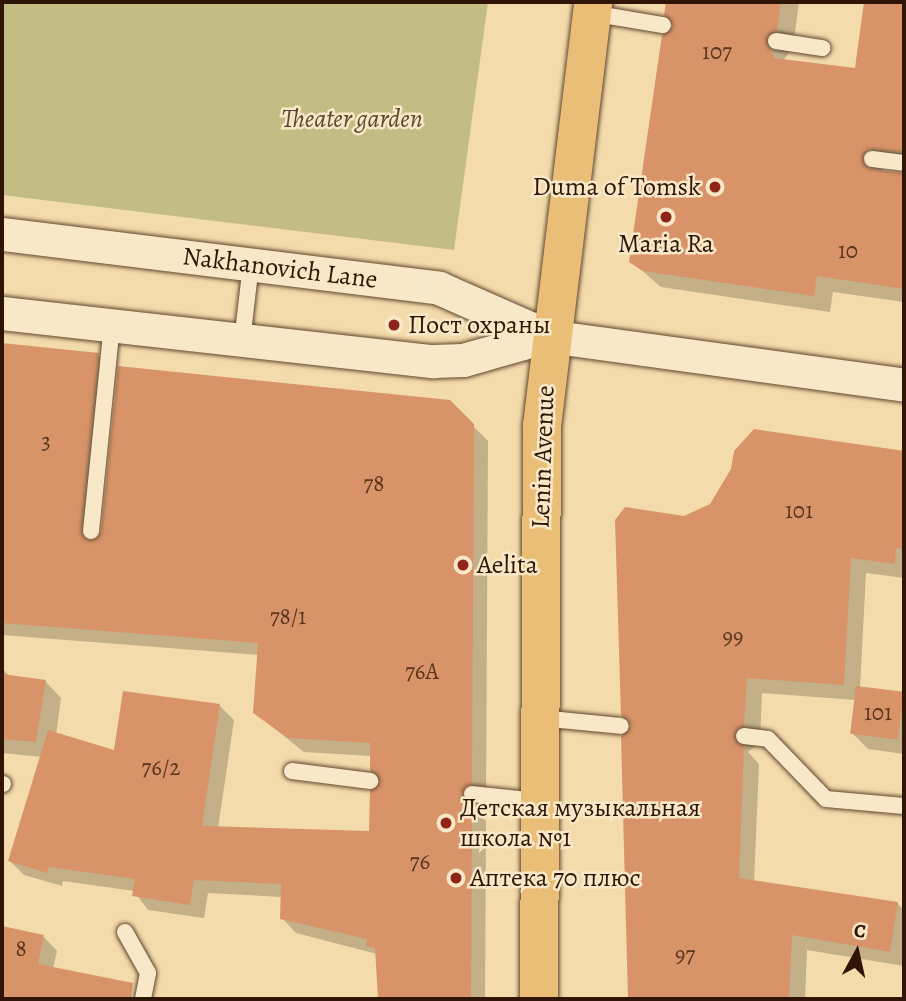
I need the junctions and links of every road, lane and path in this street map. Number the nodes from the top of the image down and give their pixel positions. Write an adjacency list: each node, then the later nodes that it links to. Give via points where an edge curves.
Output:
1 (592, 7): 2 (lane); 11 (main road, Lenin Avenue)
2 (663, 25)
3 (776, 41): 4 (lane)
4 (822, 48)
5 (872, 159): 6 (lane)
6 (904, 163)
7 (2, 234): 8 (street, Nakhanovich Lane)
8 (251, 264): 11 (street, Nakhanovich Lane, via 439,288); 12 (lane)
9 (2, 313): 10 (street, Nakhanovich Lane)
10 (112, 326): 12 (street, Nakhanovich Lane); 14 (lane)
11 (548, 336): 12 (street, Nakhanovich Lane, via 463,360 433,361); 13 (street, Nakhanovich Lane); 15 (main road, Lenin Avenue)
12 (242, 341)
13 (904, 385)
14 (91, 531)
15 (537, 718): 16 (lane); 21 (main road, Lenin Avenue)
16 (621, 726)
17 (744, 736): 22 (lane, via 768,739 826,799)
18 (292, 771): 19 (lane)
19 (370, 781)
20 (472, 794): 21 (lane)
21 (537, 801): 25 (main road, Lenin Avenue)
22 (904, 806)
23 (125, 932): 24 (lane, via 148,973)
24 (143, 999)
25 (540, 999)

